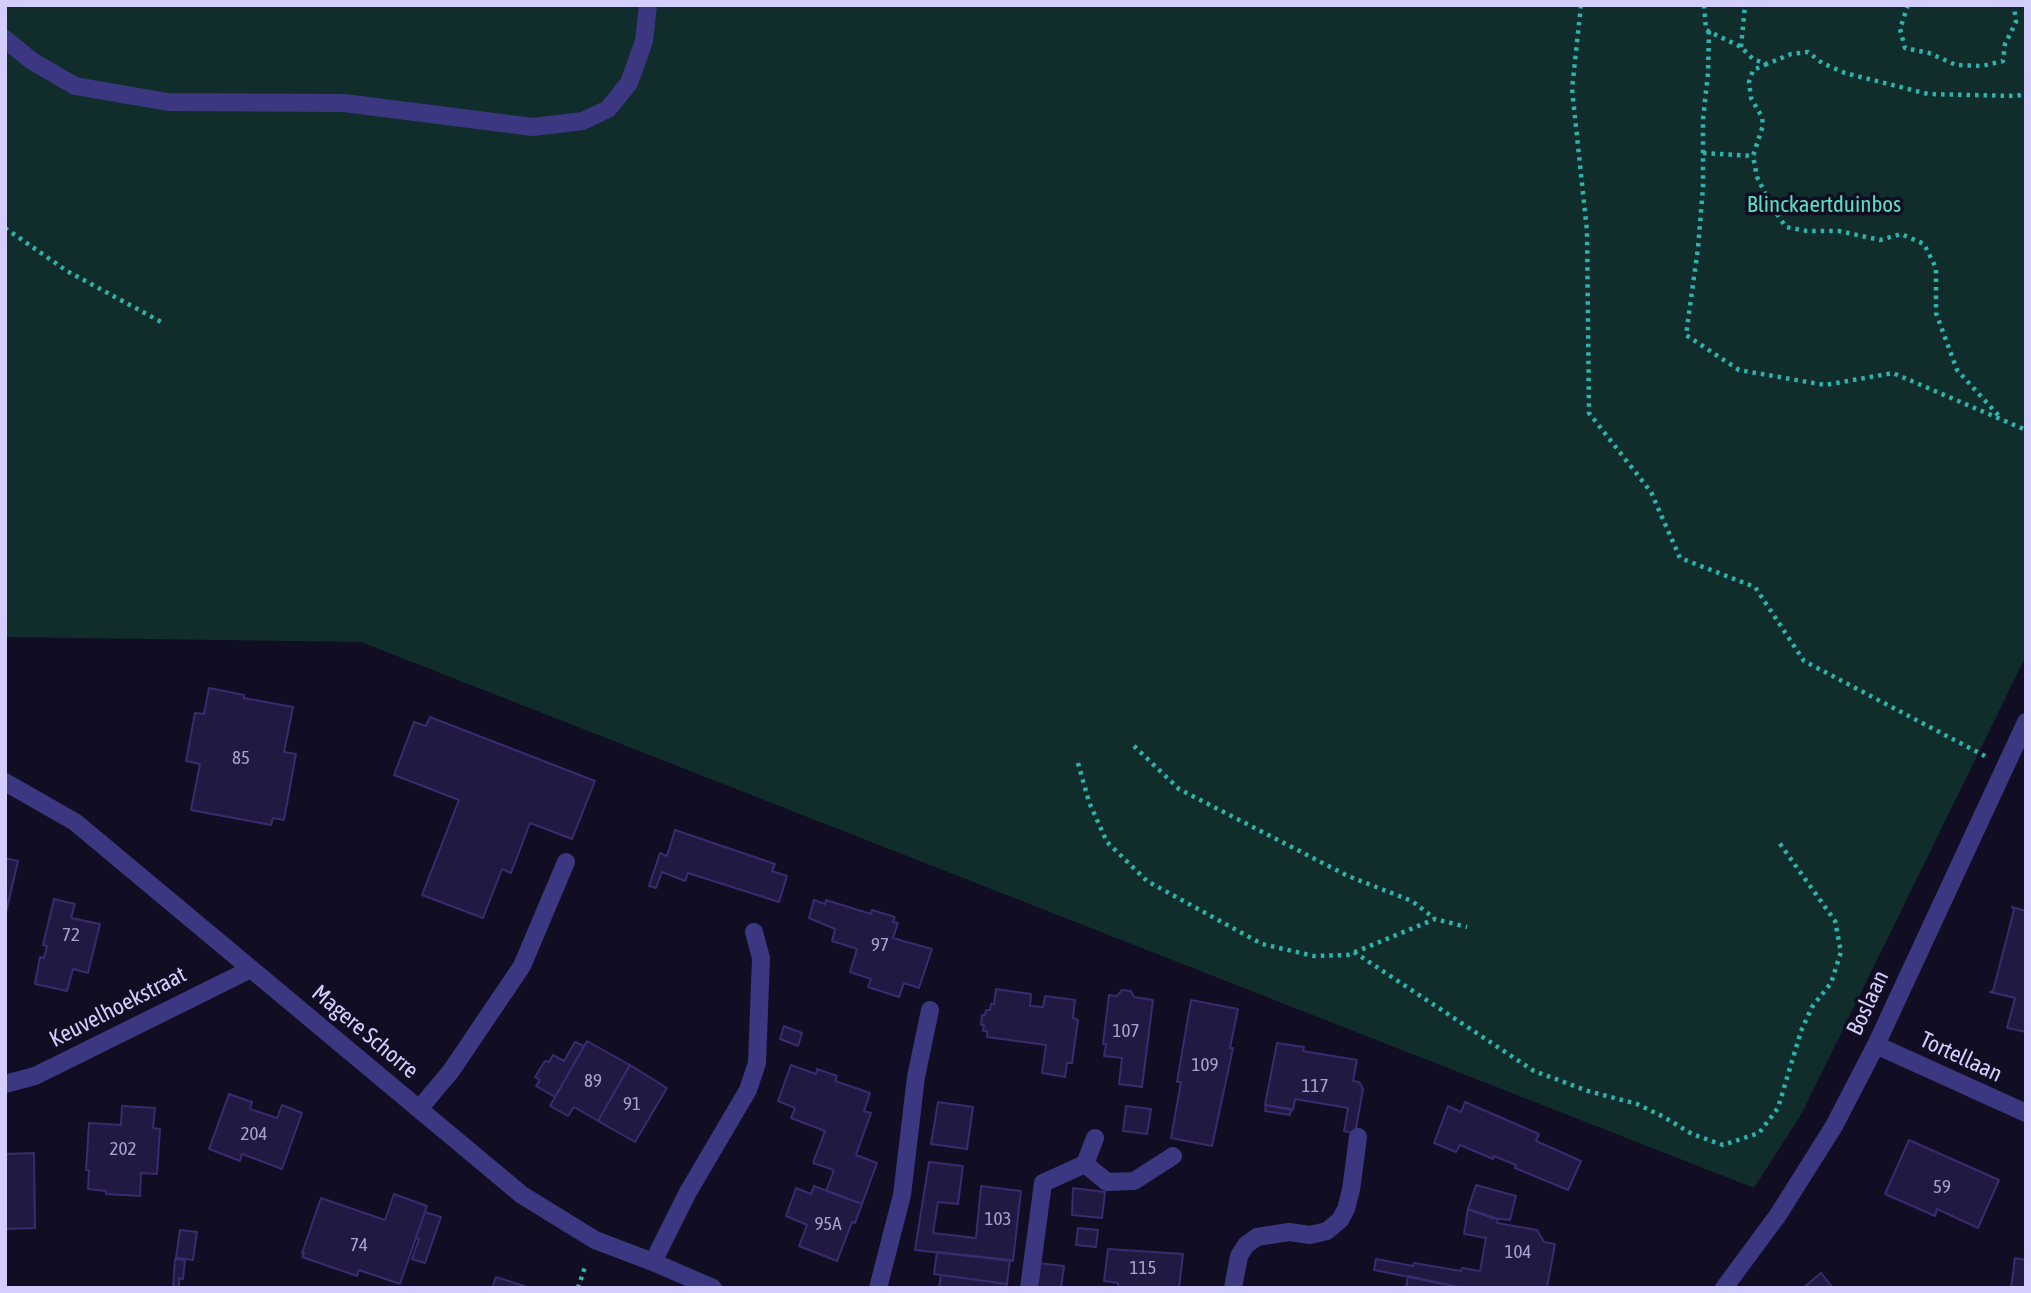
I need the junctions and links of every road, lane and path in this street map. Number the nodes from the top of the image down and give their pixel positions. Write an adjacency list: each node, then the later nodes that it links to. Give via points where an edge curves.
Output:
1 (648, 5): 8 (street, via 644,41 629,83 608,109 583,121 533,127 344,103 168,102 75,86)
2 (1581, 5): 21 (path, via 1572,89 1587,231 1590,413 1651,492 1680,558 1755,587 1804,662)
3 (1704, 5): 7 (path)
4 (1745, 5): 9 (path)
5 (1908, 5): 6 (path, via 1900,29 1905,48 1956,65 1982,66 2003,61 2016,22)
6 (2014, 5)
7 (1709, 31): 9 (path); 12 (path)
8 (5, 39)
9 (1741, 47): 10 (path)
10 (1767, 64): 11 (path, via 1808,52 1845,72 1928,94); 13 (path, via 1752,70 1749,82 1763,125)
11 (2026, 94)
12 (1703, 153): 13 (path); 16 (path, via 1698,248 1686,335 1739,370 1825,385 1893,373)
13 (1753, 156): 16 (path, via 1756,177 1786,228 1839,231 1880,240 1901,234 1924,244 1936,268 1936,313 1957,370)
14 (5, 228): 15 (path, via 67,271)
15 (165, 324)
16 (2001, 420): 17 (path)
17 (2026, 430)
18 (2026, 722): 21 (street, Boslaan)
19 (1134, 746): 25 (path, via 1179,789 1348,876 1412,901)
20 (1078, 763): 28 (path, via 1107,842 1147,881 1262,944 1314,956)
21 (2005, 766): 31 (street, Boslaan)
22 (5, 782): 29 (street, Magere Schorre, via 75,822)
23 (1777, 841): 28 (path, via 1835,921 1841,952 1831,983 1812,1006 1801,1031 1778,1108 1759,1133 1723,1145 1637,1104 1534,1071)
24 (566, 862): 33 (street, via 522,966 451,1071)
25 (1435, 919): 26 (path); 28 (path)
26 (1466, 927)
27 (754, 933): 39 (street, via 761,958 757,1063 748,1090)
28 (1354, 952)
29 (251, 969): 32 (street, Keuvelhoekstraat, via 35,1076); 33 (street, Magere Schorre)
30 (930, 1010): 41 (street, via 916,1077 902,1195)
31 (1877, 1045): 34 (street, Tortellaan); 44 (street, Boslaan, via 1834,1126 1778,1215)
32 (5, 1084)
33 (419, 1109): 39 (street, Magere Schorre, via 522,1195 595,1240)
34 (2026, 1113)
35 (1358, 1137): 43 (street, via 1351,1190 1340,1220 1327,1231 1310,1235 1289,1232 1257,1237 1239,1256)
36 (1095, 1138): 38 (street)
37 (1173, 1156): 38 (street, via 1134,1181 1107,1182)
38 (1085, 1164): 42 (street, via 1043,1183)
39 (653, 1262): 40 (street, Magere Schorre)
40 (713, 1288)
41 (878, 1288)
42 (1029, 1288)
43 (1233, 1288)
44 (1724, 1288)

